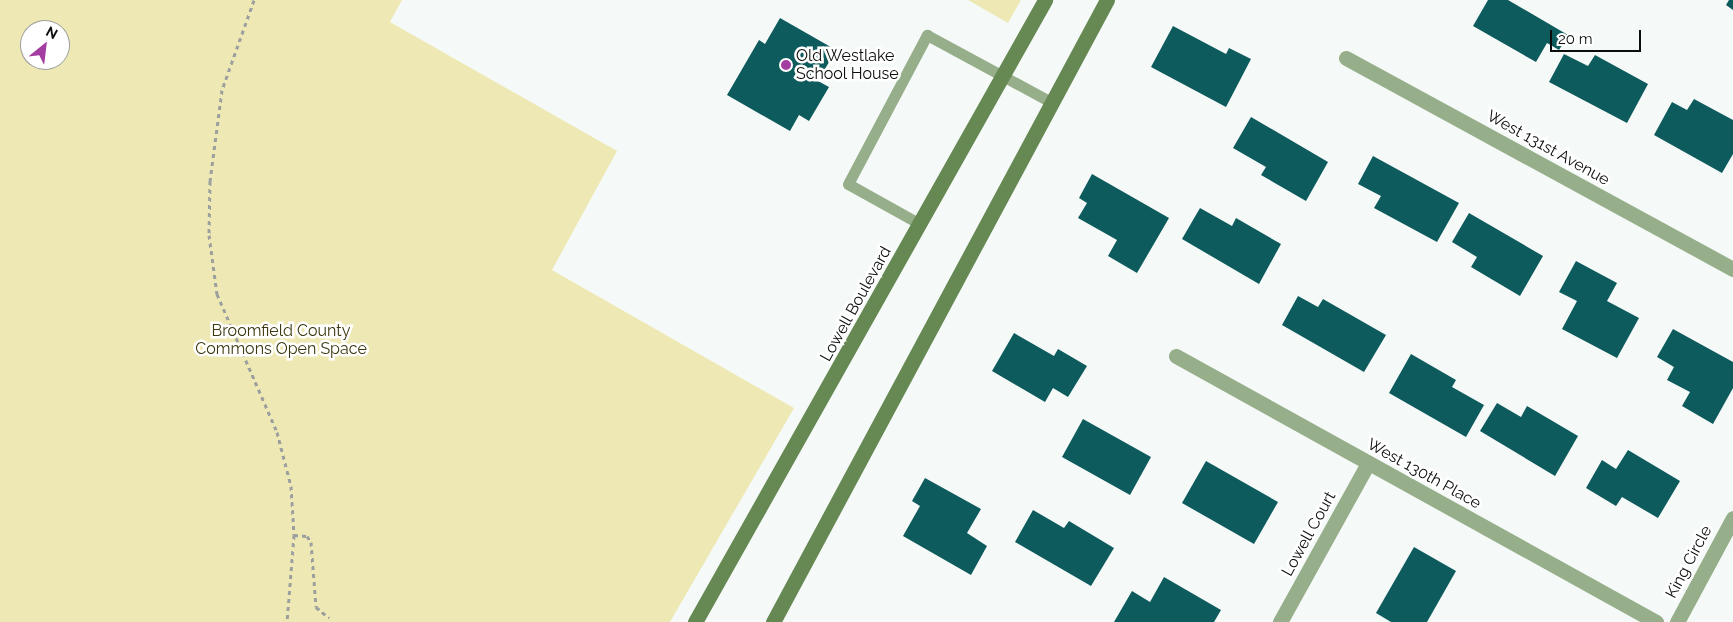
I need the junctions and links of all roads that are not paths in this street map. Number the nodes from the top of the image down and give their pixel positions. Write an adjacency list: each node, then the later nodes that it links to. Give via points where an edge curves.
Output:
1 (1045, 0): 4 (main road, Lowell Boulevard)
2 (1107, 0): 5 (main road)
3 (1346, 58): 7 (street, West 131st Avenue)
4 (1003, 76): 5 (lane); 6 (main road, Lowell Boulevard); 6 (lane, via 927,35 848,184)
5 (1051, 102): 12 (main road)
6 (920, 224): 11 (main road, Lowell Boulevard)
7 (1733, 269)
8 (1176, 356): 9 (street, West 130th Place)
9 (1368, 463): 13 (street, Lowell Court); 14 (street, West 130th Place)
10 (1733, 518): 15 (street, King Circle)
11 (695, 622)
12 (773, 622)
13 (1280, 622)
14 (1656, 622)
15 (1677, 622)

